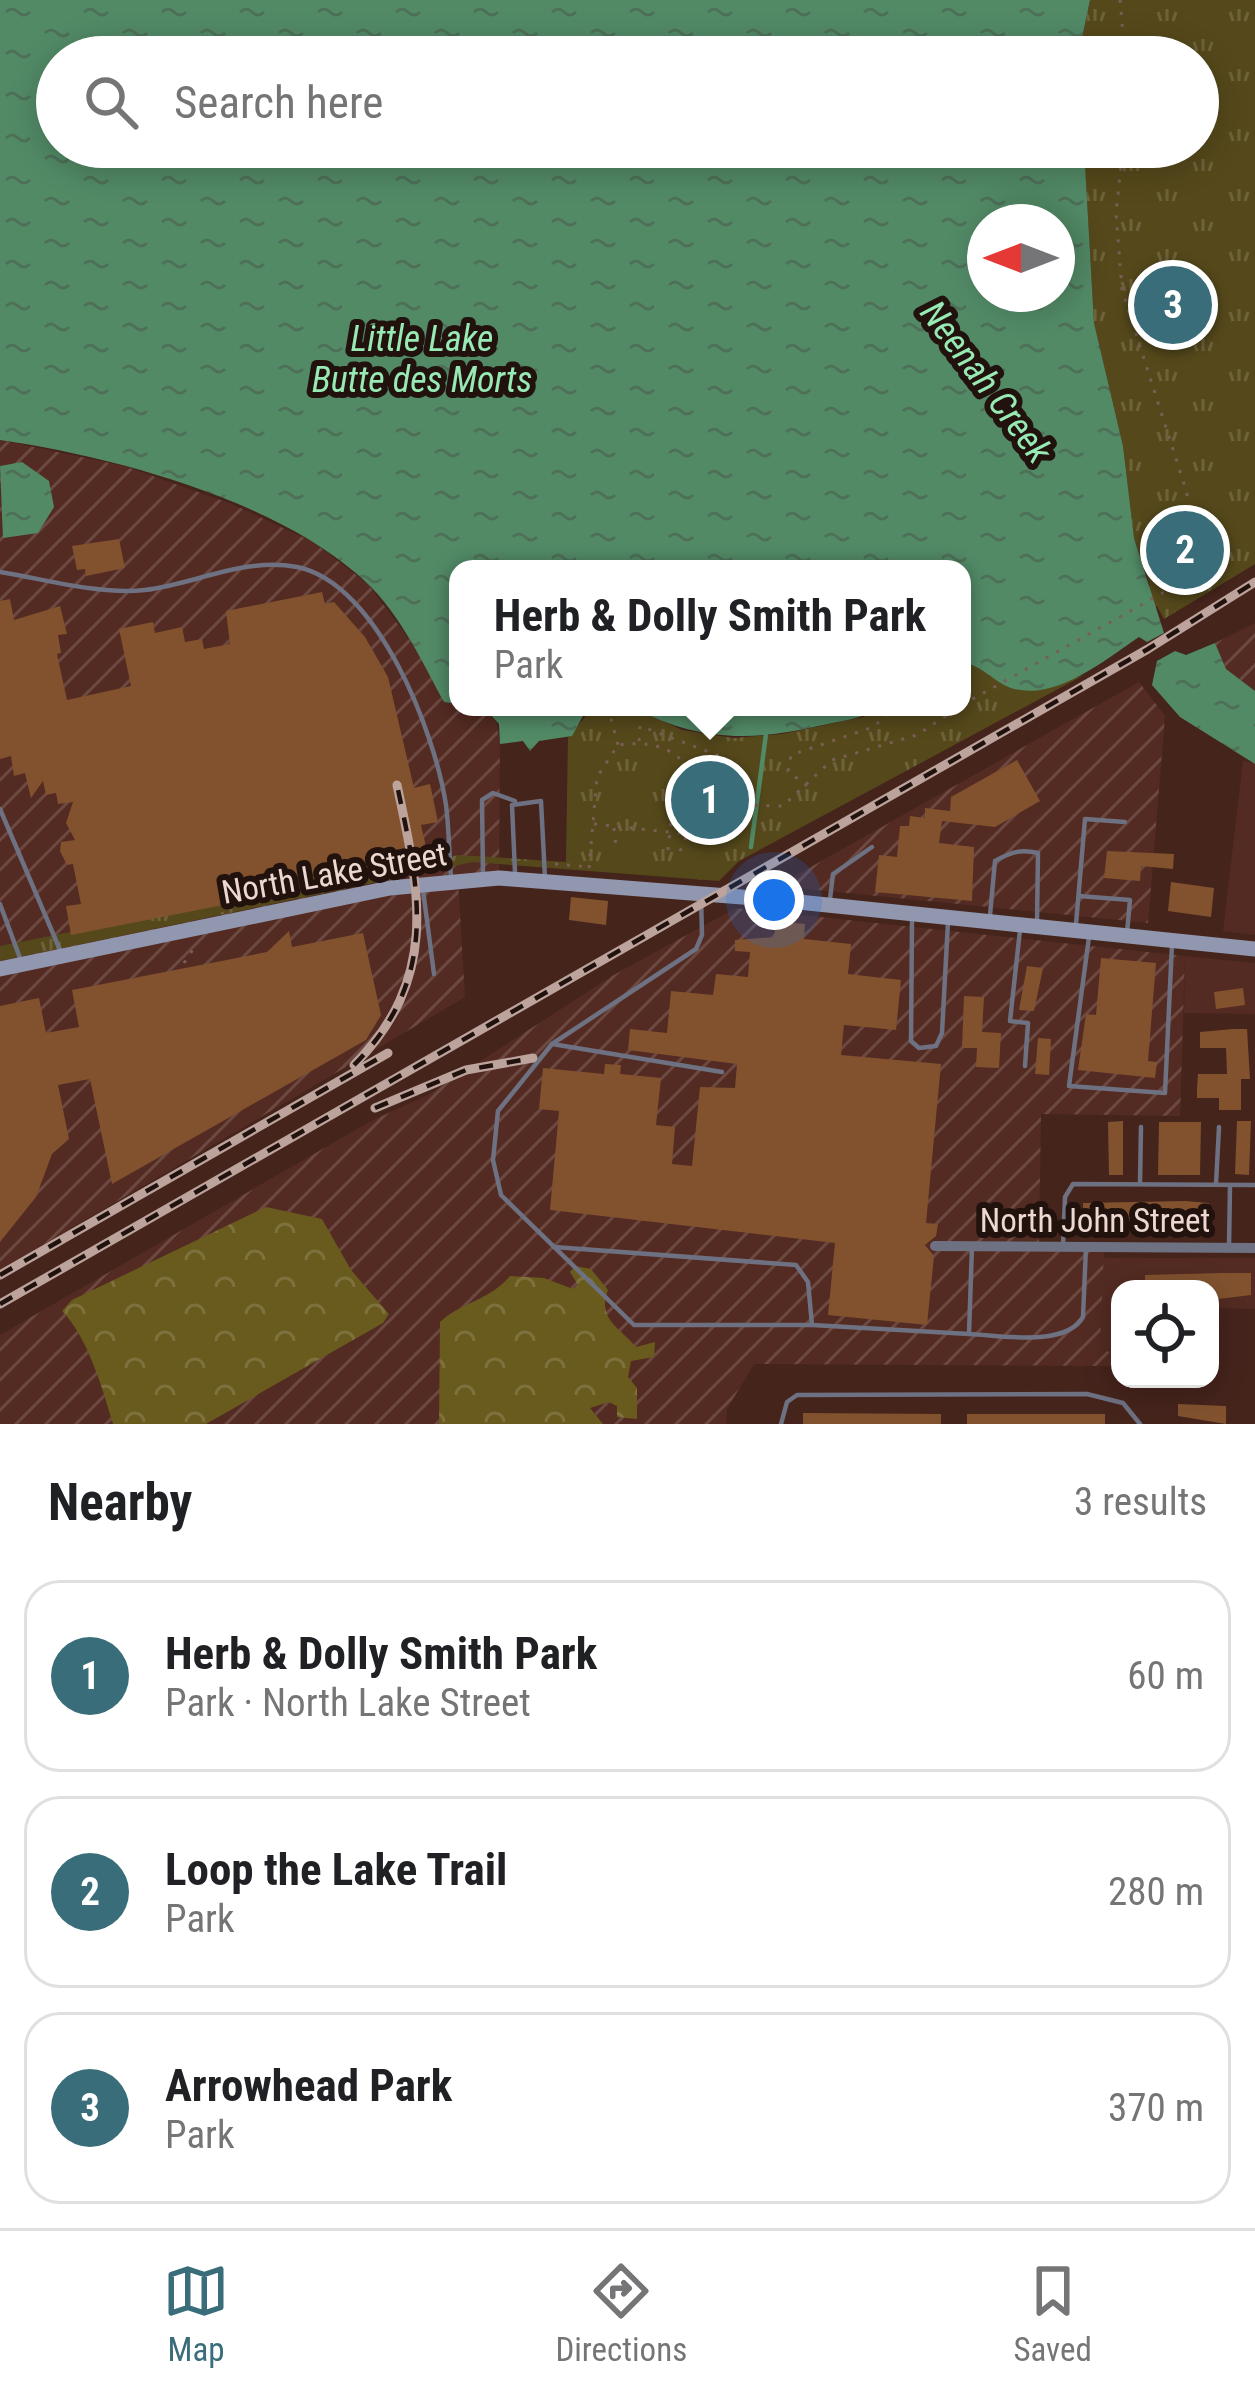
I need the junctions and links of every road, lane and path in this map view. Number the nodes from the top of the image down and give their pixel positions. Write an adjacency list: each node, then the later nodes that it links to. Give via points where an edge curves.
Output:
1 (1120, 0): 2 (path)
2 (1123, 36)
3 (1121, 168): 5 (path, via 1122,290 1192,514 1187,560 1166,591)
4 (0, 572): 31 (lane, via 141,591 241,566 299,567 322,579 367,617 421,716 446,805)
5 (971, 699)
6 (610, 716): 10 (path)
7 (886, 716): 13 (path, via 873,728 791,755 788,770)
8 (945, 716): 13 (path, via 917,735 832,760)
9 (639, 743): 10 (path); 11 (path, via 664,747); 14 (path, via 640,726 725,758)
10 (618, 745): 19 (path, via 599,768)
11 (692, 766): 12 (path); 14 (path)
12 (681, 785)
13 (807, 787): 14 (path, via 789,804 770,807)
14 (718, 797): 22 (path)
15 (515, 801): 28 (lane, via 493,793 482,800); 29 (lane); 30 (lane, via 543,805)
16 (0, 809): 48 (lane)
17 (672, 812): 21 (path)
18 (1125, 822): 34 (lane, via 1085,819)
19 (592, 824): 20 (path); 27 (path)
20 (614, 826): 21 (path); 23 (path)
21 (670, 832): 22 (path); 25 (path)
22 (687, 834): 26 (path)
23 (616, 846)
24 (872, 847): 36 (lane, via 833,874)
25 (668, 850)
26 (680, 851)
27 (589, 867)
28 (483, 878): 29 (main road, North Lake Street); 31 (main road, North Lake Street)
29 (515, 878): 30 (main road, North Lake Street)
30 (545, 879): 33 (main road, North Lake Street)
31 (452, 880): 32 (main road, North Lake Street)
32 (422, 883): 48 (main road, North Lake Street); 52 (lane)
33 (701, 893): 36 (main road, North Lake Street); 53 (lane, via 696,949)
34 (1078, 896): 41 (lane); 42 (lane, via 1130,901)
35 (0, 904): 43 (lane)
36 (830, 905): 37 (main road, North Lake Street)
37 (913, 913): 38 (main road, North Lake Street); 38 (lane, via 909,1004 911,1041 920,1048 936,1046 942,1033)
38 (948, 917): 39 (main road, North Lake Street)
39 (989, 921): 40 (main road, North Lake Street); 40 (lane, via 995,861 1028,851 1041,865)
40 (1028, 925): 41 (main road, North Lake Street); 54 (lane, via 1010,1021 1028,1023)
41 (1083, 930): 42 (main road, North Lake Street); 45 (lane, via 1070,1086 1166,1093)
42 (1127, 935): 45 (main road, North Lake Street)
43 (13, 936): 44 (lane); 50 (lane)
44 (0, 938)
45 (1172, 940): 47 (main road, North Lake Street)
46 (196, 945): 49 (path)
47 (1255, 949)
48 (62, 955): 50 (main road, North Lake Street)
49 (184, 963)
50 (21, 964): 51 (main road, North Lake Street)
51 (0, 969)
52 (434, 974)
53 (552, 1043): 55 (lane); 65 (lane, via 498,1111 493,1160 501,1196)
54 (1025, 1066)
55 (722, 1072)
56 (1141, 1127): 58 (lane)
57 (1219, 1127): 59 (lane)
58 (1140, 1183): 59 (lane); 64 (lane, via 1068,1188)
59 (1216, 1184): 60 (lane)
60 (1229, 1185): 61 (lane); 67 (lane)
61 (1255, 1185)
62 (972, 1245): 63 (street, North John Street); 64 (street, North John Street); 70 (lane)
63 (935, 1246)
64 (1063, 1246): 66 (street, North John Street)
65 (554, 1247): 69 (lane, via 634,1325); 69 (lane, via 796,1265 808,1282)
66 (1085, 1247): 67 (street, North John Street); 70 (lane, via 1078,1326 1056,1335)
67 (1229, 1248): 68 (street, North John Street)
68 (1255, 1248)
69 (812, 1325): 70 (lane)
70 (969, 1334)
71 (781, 1424): 72 (lane, via 797,1395 1087,1394 1123,1403)
72 (1140, 1424)

